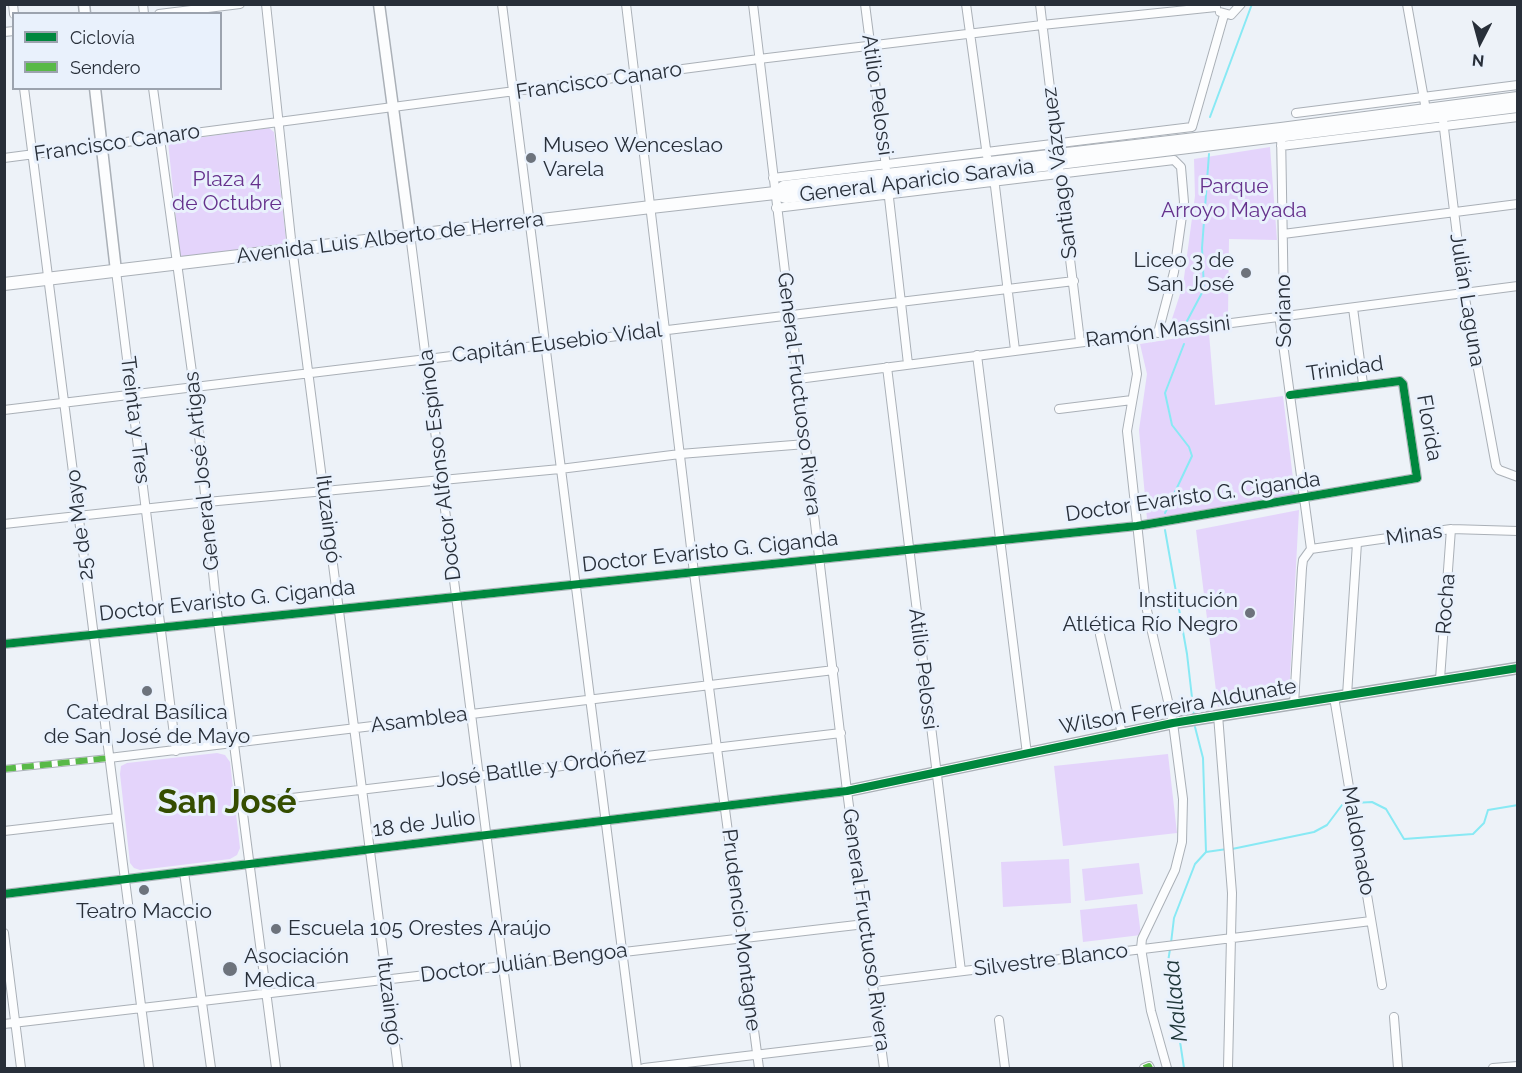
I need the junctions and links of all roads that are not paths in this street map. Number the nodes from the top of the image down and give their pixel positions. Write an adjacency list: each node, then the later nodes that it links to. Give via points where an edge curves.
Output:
1 (240, 4): 15 (street)
2 (266, 4): 34 (street, Ituzaingó)
3 (379, 4): 30 (street, Doctor Alfonso Espínola)
4 (502, 4): 26 (street)
5 (626, 4): 21 (street, Prudencio Montagne)
6 (753, 4): 20 (street, General Fructuoso Rivera)
7 (865, 4): 19 (street, Atilio Pelossi)
8 (966, 4): 18 (street)
9 (1040, 4): 17 (street, Santiago Vázquez)
10 (1204, 4): 14 (street)
11 (1241, 4): 16 (street, via 1235,13)
12 (1407, 4): 28 (street)
13 (1215, 6): 14 (street, Francisco Canaro); 16 (street)
14 (1195, 10): 17 (street, Francisco Canaro)
15 (175, 12)
16 (1224, 15): 40 (street, General Aparicio Saravia, via 1192,127)
17 (1042, 25): 18 (street, Francisco Canaro); 40 (street, Santiago Vázquez)
18 (970, 34): 19 (street, Francisco Canaro); 41 (street)
19 (870, 47): 20 (street, Francisco Canaro); 43 (street, Atilio Pelossi)
20 (759, 59): 21 (street, Francisco Canaro); 42 (street, General Fructuoso Rivera)
21 (634, 77): 26 (street, Francisco Canaro); 46 (street, Prudencio Montagne)
22 (1518, 86): 28 (street, General Aparicio Saravia)
23 (24, 90): 38 (street, 25 de Mayo)
24 (95, 90): 37 (street, Treinta y Tres)
25 (153, 90): 35 (street, General José Artigas)
26 (514, 93): 30 (street, Francisco Canaro); 49 (street)
27 (1518, 98): 32 (main road, General Aparicio Saravia)
28 (1425, 104): 31 (street, General Aparicio Saravia); 32 (main road, General Aparicio Saravia); 36 (main road, General Aparicio Saravia)
29 (1518, 106): 32 (main road, General Aparicio Saravia)
30 (394, 107): 34 (street, Francisco Canaro); 50 (street, Doctor Alfonso Espínola)
31 (1296, 113)
32 (1442, 117): 33 (street, General Aparicio Saravia); 36 (main road, General Aparicio Saravia); 48 (street, Julián Laguna)
33 (1518, 117)
34 (279, 122): 35 (street, Francisco Canaro); 52 (street, Ituzaingó)
35 (159, 137): 37 (street, Francisco Canaro); 53 (street, General José Artigas)
36 (1281, 138): 40 (main road, General Aparicio Saravia); 51 (street, Soriano)
37 (102, 144): 38 (street, Francisco Canaro); 54 (street, Treinta y Tres)
38 (33, 154): 39 (street, Francisco Canaro); 55 (street, 25 de Mayo)
39 (4, 158)
40 (1058, 159): 41 (main road, General Aparicio Saravia); 41 (street, General Aparicio Saravia); 56 (street, Santiago Vázquez); 66 (street, General Aparicio Saravia, via 1174,160 1181,167 1184,202 1174,272)
41 (990, 167): 43 (main road, General Aparicio Saravia); 43 (street, General Aparicio Saravia); 59 (street)
42 (773, 178): 43 (street, General Aparicio Saravia); 44 (street, General Fructuoso Rivera)
43 (887, 180): 44 (main road, General Aparicio Saravia, via 784,187); 47 (street, General Aparicio Saravia); 61 (street, Atilio Pelossi)
44 (775, 193): 46 (main road, Avenida Luis Alberto de Herrera); 47 (street, General Fructuoso Rivera)
45 (1518, 204): 48 (street)
46 (651, 207): 49 (main road, Avenida Luis Alberto de Herrera); 65 (street, Prudencio Montagne)
47 (776, 208): 63 (street, General Fructuoso Rivera)
48 (1454, 212): 51 (street); 60 (street, Julián Laguna)
49 (530, 221): 50 (main road, Avenida Luis Alberto de Herrera); 69 (street)
50 (410, 234): 52 (main road, Avenida Luis Alberto de Herrera); 72 (street, Doctor Alfonso Espínola)
51 (1283, 234): 64 (street, Soriano)
52 (292, 249): 53 (main road, Avenida Luis Alberto de Herrera); 75 (street, Ituzaingó)
53 (176, 264): 54 (main road, Avenida Luis Alberto de Herrera); 79 (street, General José Artigas)
54 (116, 271): 55 (main road, Avenida Luis Alberto de Herrera); 80 (street, Treinta y Tres)
55 (49, 279): 57 (main road, Avenida Luis Alberto de Herrera); 83 (street, 25 de Mayo)
56 (1074, 281): 59 (street, Capitán Eusebio Vidal); 68 (street, Santiago Vázquez)
57 (4, 284)
58 (1518, 286): 60 (street, Ramón Massini)
59 (1007, 289): 61 (street, Capitán Eusebio Vidal); 70 (street)
60 (1464, 293): 62 (street, Ramón Massini); 89 (street, Julián Laguna, via 1496,466)
61 (901, 301): 63 (street, Capitán Eusebio Vidal); 73 (street, Atilio Pelossi)
62 (1353, 308): 64 (street, Ramón Massini); 77 (street)
63 (789, 314): 65 (street, Capitán Eusebio Vidal); 76 (street, General Fructuoso Rivera)
64 (1282, 317): 66 (street, Ramón Massini); 81 (street, Soriano)
65 (666, 329): 69 (street, Capitán Eusebio Vidal); 87 (street, Prudencio Montagne)
66 (1158, 333): 67 (street, Ramón Massini)
67 (1131, 335): 68 (street, Ramón Massini); 82 (street, via 1137,374)
68 (1080, 341): 70 (street, Ramón Massini)
69 (543, 344): 72 (street, Capitán Eusebio Vidal); 88 (street)
70 (1015, 350): 71 (street, Ramón Massini)
71 (977, 355): 73 (street, Ramón Massini); 101 (street)
72 (427, 359): 75 (street, Capitán Eusebio Vidal); 91 (street, Doctor Alfonso Espínola)
73 (908, 364): 74 (street, Ramón Massini)
74 (887, 367): 76 (street, Ramón Massini); 104 (street, Atilio Pelossi)
75 (310, 373): 79 (street, Capitán Eusebio Vidal); 92 (street, Ituzaingó)
76 (798, 378): 86 (street, General Fructuoso Rivera)
77 (1363, 384): 78 (street, Trinidad, via 1396,380); 81 (street, Trinidad)
78 (1403, 384): 90 (street, Florida)
79 (194, 387): 80 (street, Capitán Eusebio Vidal); 94 (street, General José Artigas)
80 (132, 395): 83 (street, Capitán Eusebio Vidal); 95 (street, Treinta y Tres)
81 (1290, 396): 93 (street, Soriano)
82 (1132, 400): 84 (street); 98 (street, via 1127,430)
83 (66, 402): 85 (street, Capitán Eusebio Vidal); 96 (street, 25 de Mayo)
84 (1059, 409)
85 (4, 410)
86 (806, 444): 87 (street); 105 (street, General Fructuoso Rivera)
87 (680, 454): 88 (street); 106 (street, Prudencio Montagne)
88 (560, 469): 91 (street); 107 (street)
89 (1518, 477)
90 (1418, 478): 93 (street, Doctor Evaristo G. Ciganda)
91 (441, 479): 92 (street); 108 (street, Doctor Alfonso Espínola)
92 (324, 490): 94 (street); 109 (street, Ituzaingó)
93 (1305, 500): 98 (street, Doctor Evaristo G. Ciganda); 103 (street, Soriano)
94 (207, 502): 95 (street); 110 (street, General José Artigas)
95 (146, 509): 96 (street); 111 (street, Treinta y Tres)
96 (79, 517): 97 (street); 112 (street, 25 de Mayo)
97 (4, 524)
98 (1137, 526): 101 (street, Doctor Evaristo G. Ciganda); 125 (street, via 1146,606)
99 (1451, 529): 100 (street, Minas); 102 (street, Minas); 117 (street, Rocha)
100 (1518, 531)
101 (999, 541): 104 (street, Doctor Evaristo G. Ciganda); 132 (street)
102 (1357, 543): 103 (street, Minas); 119 (street)
103 (1311, 549): 122 (street, Soriano, via 1302,568)
104 (908, 550): 105 (street, Doctor Evaristo G. Ciganda); 136 (street, Atilio Pelossi)
105 (819, 558): 106 (street, Doctor Evaristo G. Ciganda); 116 (street, General Fructuoso Rivera)
106 (694, 573): 107 (street, Doctor Evaristo G. Ciganda); 118 (street, Prudencio Montagne)
107 (575, 585): 108 (street, Doctor Evaristo G. Ciganda); 121 (street)
108 (456, 595): 109 (street, Doctor Evaristo G. Ciganda); 123 (street, Doctor Alfonso Espínola)
109 (339, 608): 110 (street, Doctor Evaristo G. Ciganda); 126 (street, Ituzaingó)
110 (218, 621): 111 (street, Doctor Evaristo G. Ciganda); 129 (street, General José Artigas)
111 (160, 626): 112 (street, Doctor Evaristo G. Ciganda); 131 (street, Treinta y Tres)
112 (93, 633): 114 (street, Doctor Evaristo G. Ciganda); 133 (street, 25 de Mayo)
113 (1100, 635): 128 (street)
114 (4, 644)
115 (1518, 668): 117 (street, Wilson Ferreira Aldunate)
116 (834, 670): 118 (street, Asamblea); 127 (street, General Fructuoso Rivera)
117 (1440, 679): 119 (street, Wilson Ferreira Aldunate)
118 (710, 685): 121 (street, Asamblea); 130 (street, Prudencio Montagne)
119 (1347, 695): 120 (street, Wilson Ferreira Aldunate)
120 (1334, 697): 122 (street, Wilson Ferreira Aldunate); 151 (street, Maldonado)
121 (589, 699): 123 (street, Asamblea); 134 (street)
122 (1294, 704): 124 (street, Wilson Ferreira Aldunate)
123 (471, 714): 126 (street, Asamblea); 137 (street, Doctor Alfonso Espínola)
124 (1218, 715): 125 (street, Wilson Ferreira Aldunate); 154 (street, via 1230,856)
125 (1173, 723): 128 (street, Wilson Ferreira Aldunate); 156 (street, via 1184,799 1182,842 1175,870)
126 (353, 729): 129 (street, Asamblea); 138 (street, Ituzaingó)
127 (841, 733): 130 (street, José Batlle y Ordóñez); 139 (street, General Fructuoso Rivera)
128 (1122, 734): 132 (street, Wilson Ferreira Aldunate)
129 (234, 744): 131 (street, Asamblea); 140 (street, General José Artigas)
130 (717, 748): 134 (street, José Batlle y Ordóñez); 141 (street, Prudencio Montagne)
131 (176, 751): 133 (street, Asamblea)
132 (1027, 754): 136 (street, Wilson Ferreira Aldunate)
133 (109, 758): 135 (street, Asamblea); 142 (street, 25 de Mayo)
134 (597, 761): 137 (street, José Batlle y Ordóñez); 143 (street)
135 (4, 768)
136 (936, 772): 139 (street, Wilson Ferreira Aldunate); 159 (street, Atilio Pelossi)
137 (479, 776): 138 (street, José Batlle y Ordóñez); 145 (street, Doctor Alfonso Espínola)
138 (361, 790): 140 (street, José Batlle y Ordóñez); 146 (street, Ituzaingó)
139 (847, 791): 141 (street, 18 de Julio); 152 (street, General Fructuoso Rivera)
140 (241, 804): 147 (street, General José Artigas)
141 (725, 806): 143 (street, 18 de Julio); 155 (street, Prudencio Montagne)
142 (117, 818): 144 (street); 149 (street, 25 de Mayo)
143 (605, 820): 145 (street, 18 de Julio); 157 (street)
144 (4, 831)
145 (486, 834): 146 (street, 18 de Julio); 158 (street, Doctor Alfonso Espínola)
146 (369, 850): 147 (street, 18 de Julio); 160 (street, Ituzaingó)
147 (250, 864): 148 (street, 18 de Julio); 163 (street, General José Artigas)
148 (184, 872): 149 (street, 18 de Julio); 164 (street)
149 (125, 878): 150 (street, 18 de Julio); 165 (street, 25 de Mayo)
150 (4, 894)
151 (1371, 921): 154 (street, Silvestre Blanco); 162 (street, Maldonado)
152 (865, 924): 155 (street, Doctor Julián Bengoa); 161 (street, General Fructuoso Rivera)
153 (4, 933): 168 (street)
154 (1231, 937): 156 (street, Silvestre Blanco); 173 (street)
155 (741, 939): 157 (street, Doctor Julián Bengoa); 171 (street, Prudencio Montagne)
156 (1141, 948): 159 (street, Silvestre Blanco); 187 (street, via 1151,1011)
157 (622, 952): 158 (street, Doctor Julián Bengoa); 180 (street)
158 (504, 966): 160 (street, Doctor Julián Bengoa); 179 (street, Doctor Alfonso Espínola)
159 (961, 971): 161 (street, Silvestre Blanco)
160 (387, 980): 163 (street, Doctor Julián Bengoa); 178 (street, Ituzaingó)
161 (874, 982): 170 (street, General Fructuoso Rivera)
162 (1382, 985)
163 (266, 994): 164 (street, Doctor Julián Bengoa); 177 (street, General José Artigas)
164 (202, 1001): 165 (street, Doctor Julián Bengoa); 176 (street)
165 (141, 1008): 168 (street, Doctor Julián Bengoa); 175 (street, 25 de Mayo)
166 (1394, 1017): 188 (street)
167 (999, 1020): 184 (street)
168 (16, 1023): 169 (street, Doctor Julián Bengoa); 174 (street)
169 (4, 1024)
170 (881, 1040): 171 (street); 183 (street, General Fructuoso Rivera)
171 (758, 1055): 181 (street); 182 (street, Prudencio Montagne)
172 (1518, 1066): 189 (street)
173 (1228, 1067)
174 (21, 1068)
175 (149, 1068)
176 (211, 1068)
177 (276, 1068)
178 (398, 1068)
179 (516, 1068)
180 (637, 1068)
181 (644, 1068)
182 (759, 1068)
183 (884, 1068)
184 (1005, 1068)
185 (1144, 1068): 186 (street)
186 (1150, 1068)
187 (1167, 1068)
188 (1398, 1068)
189 (1493, 1068)

